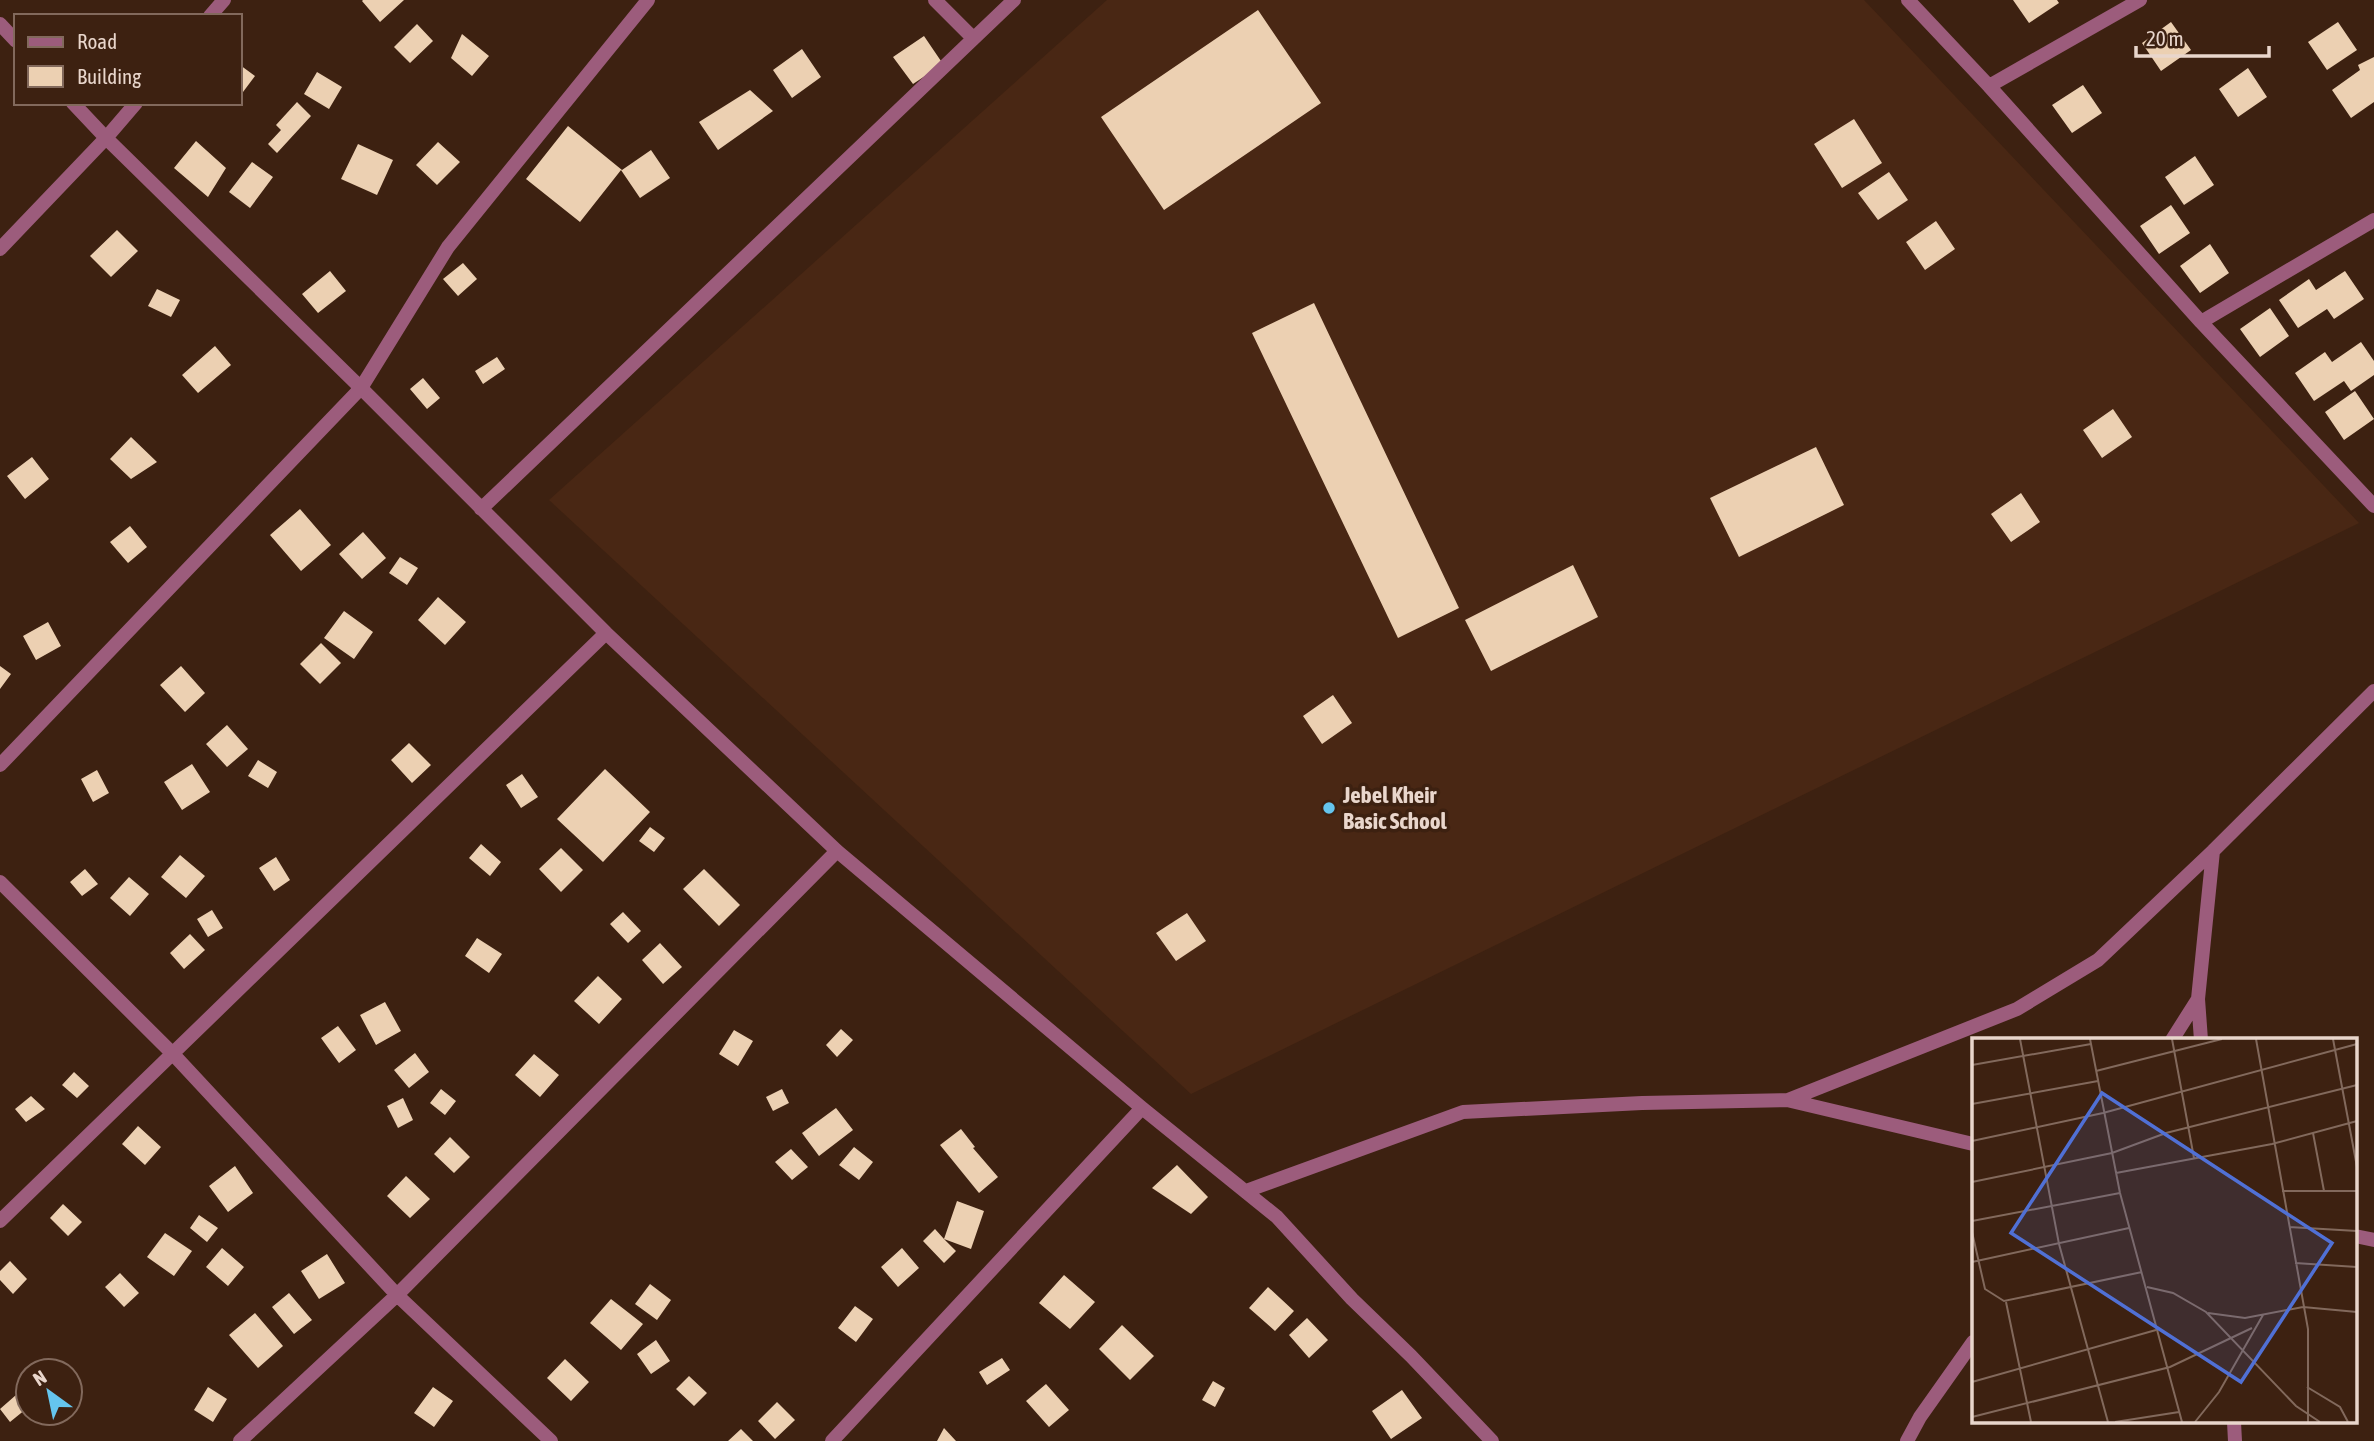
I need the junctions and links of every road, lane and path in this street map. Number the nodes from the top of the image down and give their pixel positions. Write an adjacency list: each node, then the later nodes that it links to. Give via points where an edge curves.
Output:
1 (224, 0): 7 (street)
2 (648, 0): 18 (street, via 448,247)
3 (934, 0): 9 (street)
4 (1014, 0): 9 (street)
5 (1908, 0): 11 (street)
6 (2140, 0): 11 (street)
7 (213, 14)
8 (0, 24): 10 (street)
9 (974, 38): 20 (street)
10 (14, 39)
11 (1990, 86): 17 (street)
12 (76, 105): 14 (street)
13 (134, 105): 14 (street)
14 (106, 138): 16 (street); 18 (street)
15 (2374, 220): 17 (street)
16 (0, 249)
17 (2201, 322): 19 (street)
18 (361, 388): 20 (street); 23 (street)
19 (2374, 506)
20 (481, 509): 21 (street)
21 (606, 633): 24 (street); 30 (street)
22 (2374, 691): 25 (street)
23 (0, 765)
24 (837, 851): 32 (street); 38 (street)
25 (2213, 851): 27 (street); 31 (street, via 2098,960 2017,1009)
26 (0, 882): 30 (street)
27 (2198, 999): 28 (street); 29 (street)
28 (2173, 1038)
29 (2201, 1038)
30 (173, 1054): 35 (street); 38 (street)
31 (1787, 1100): 33 (street); 34 (street, via 1464,1112)
32 (1142, 1108): 34 (street); 42 (street)
33 (1972, 1144)
34 (1246, 1192): 43 (street, via 1277,1217)
35 (0, 1221)
36 (2356, 1236): 37 (street)
37 (2374, 1240)
38 (397, 1295): 40 (street); 41 (street)
39 (1972, 1343): 44 (street)
40 (240, 1441)
41 (551, 1441)
42 (832, 1441)
43 (1492, 1441)
44 (1907, 1441)

